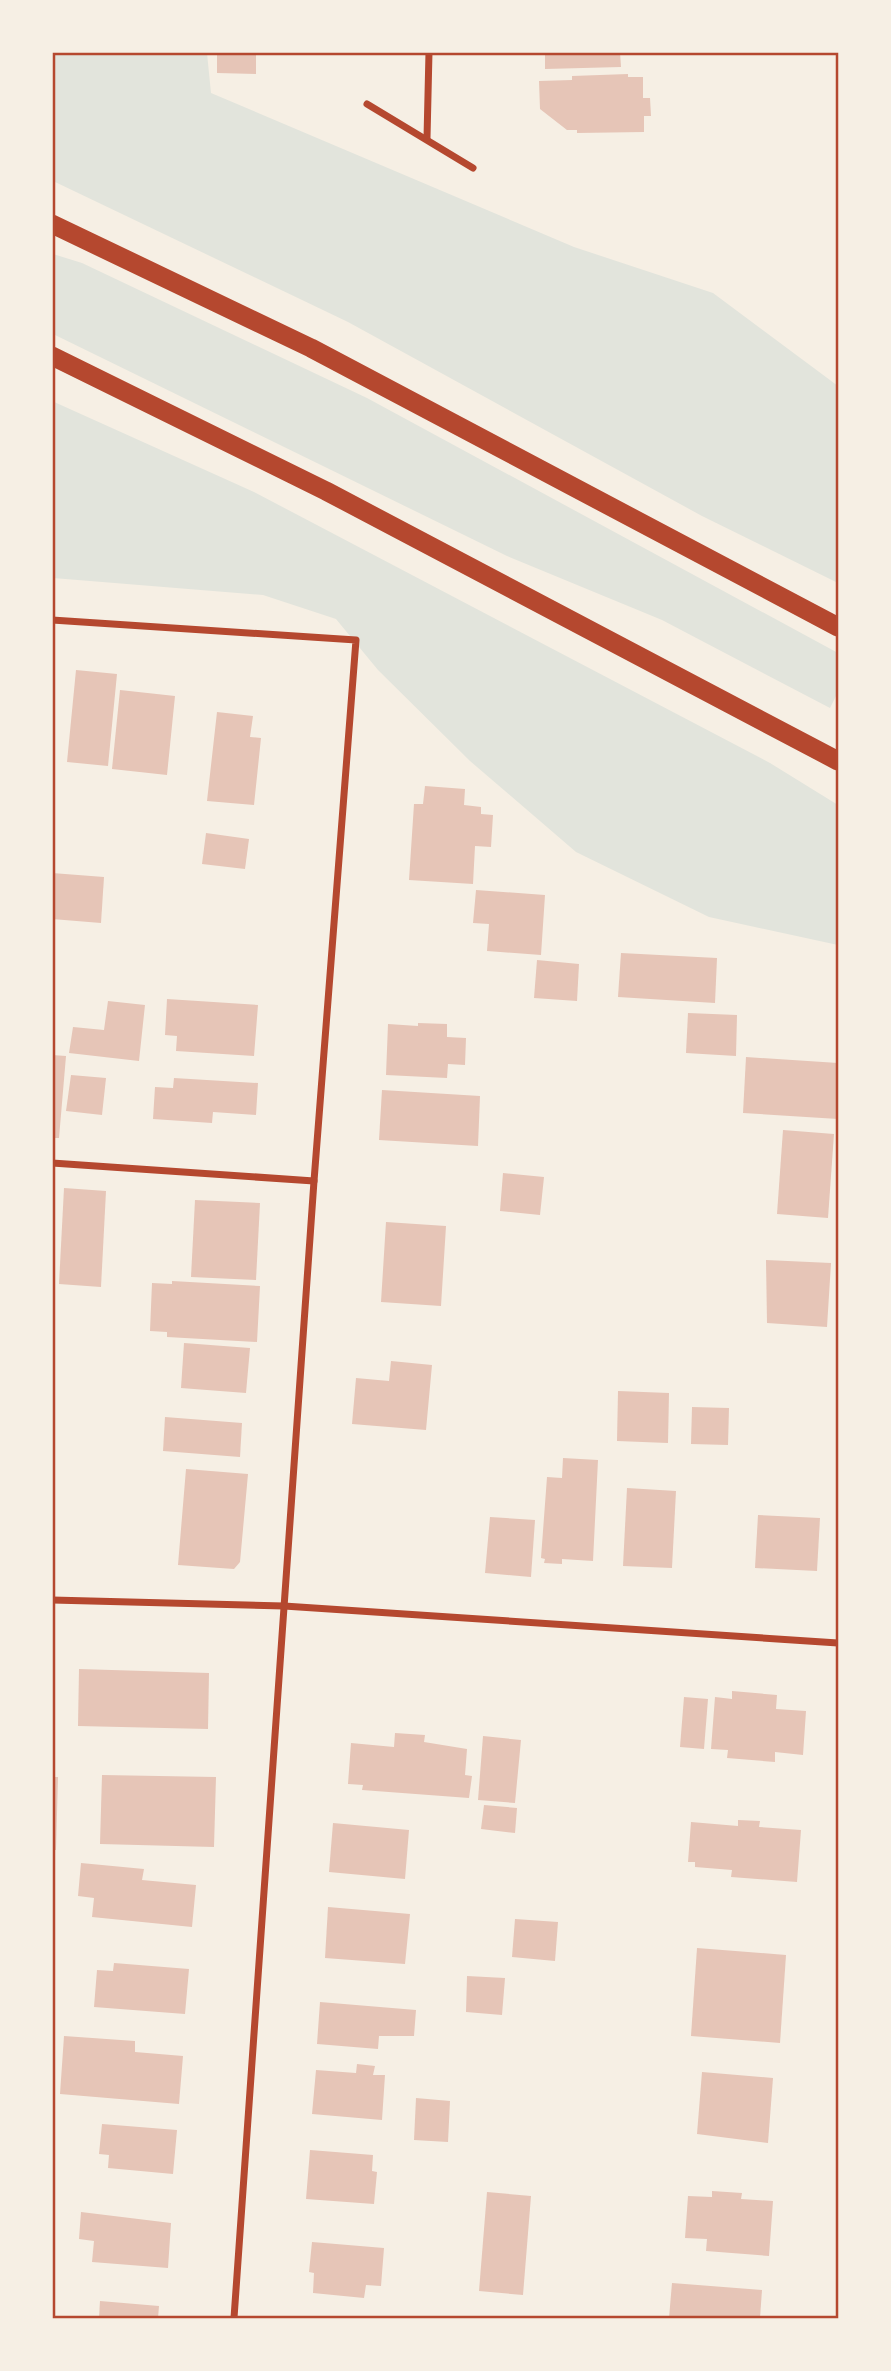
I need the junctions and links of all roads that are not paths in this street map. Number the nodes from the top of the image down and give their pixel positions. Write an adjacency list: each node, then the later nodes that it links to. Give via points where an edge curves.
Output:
1 (429, 52): 3 (street)
2 (367, 104): 3 (street)
3 (428, 138): 4 (street)
4 (473, 168)
5 (52, 225): 8 (highway, via 311,348)
6 (52, 356): 9 (highway, via 326,491)
7 (52, 620): 11 (street, via 356,640)
8 (838, 627)
9 (838, 761)
10 (52, 1163): 11 (street)
11 (314, 1181): 13 (street)
12 (52, 1600): 13 (street)
13 (284, 1606): 14 (street); 15 (street)
14 (838, 1643)
15 (234, 2319)

